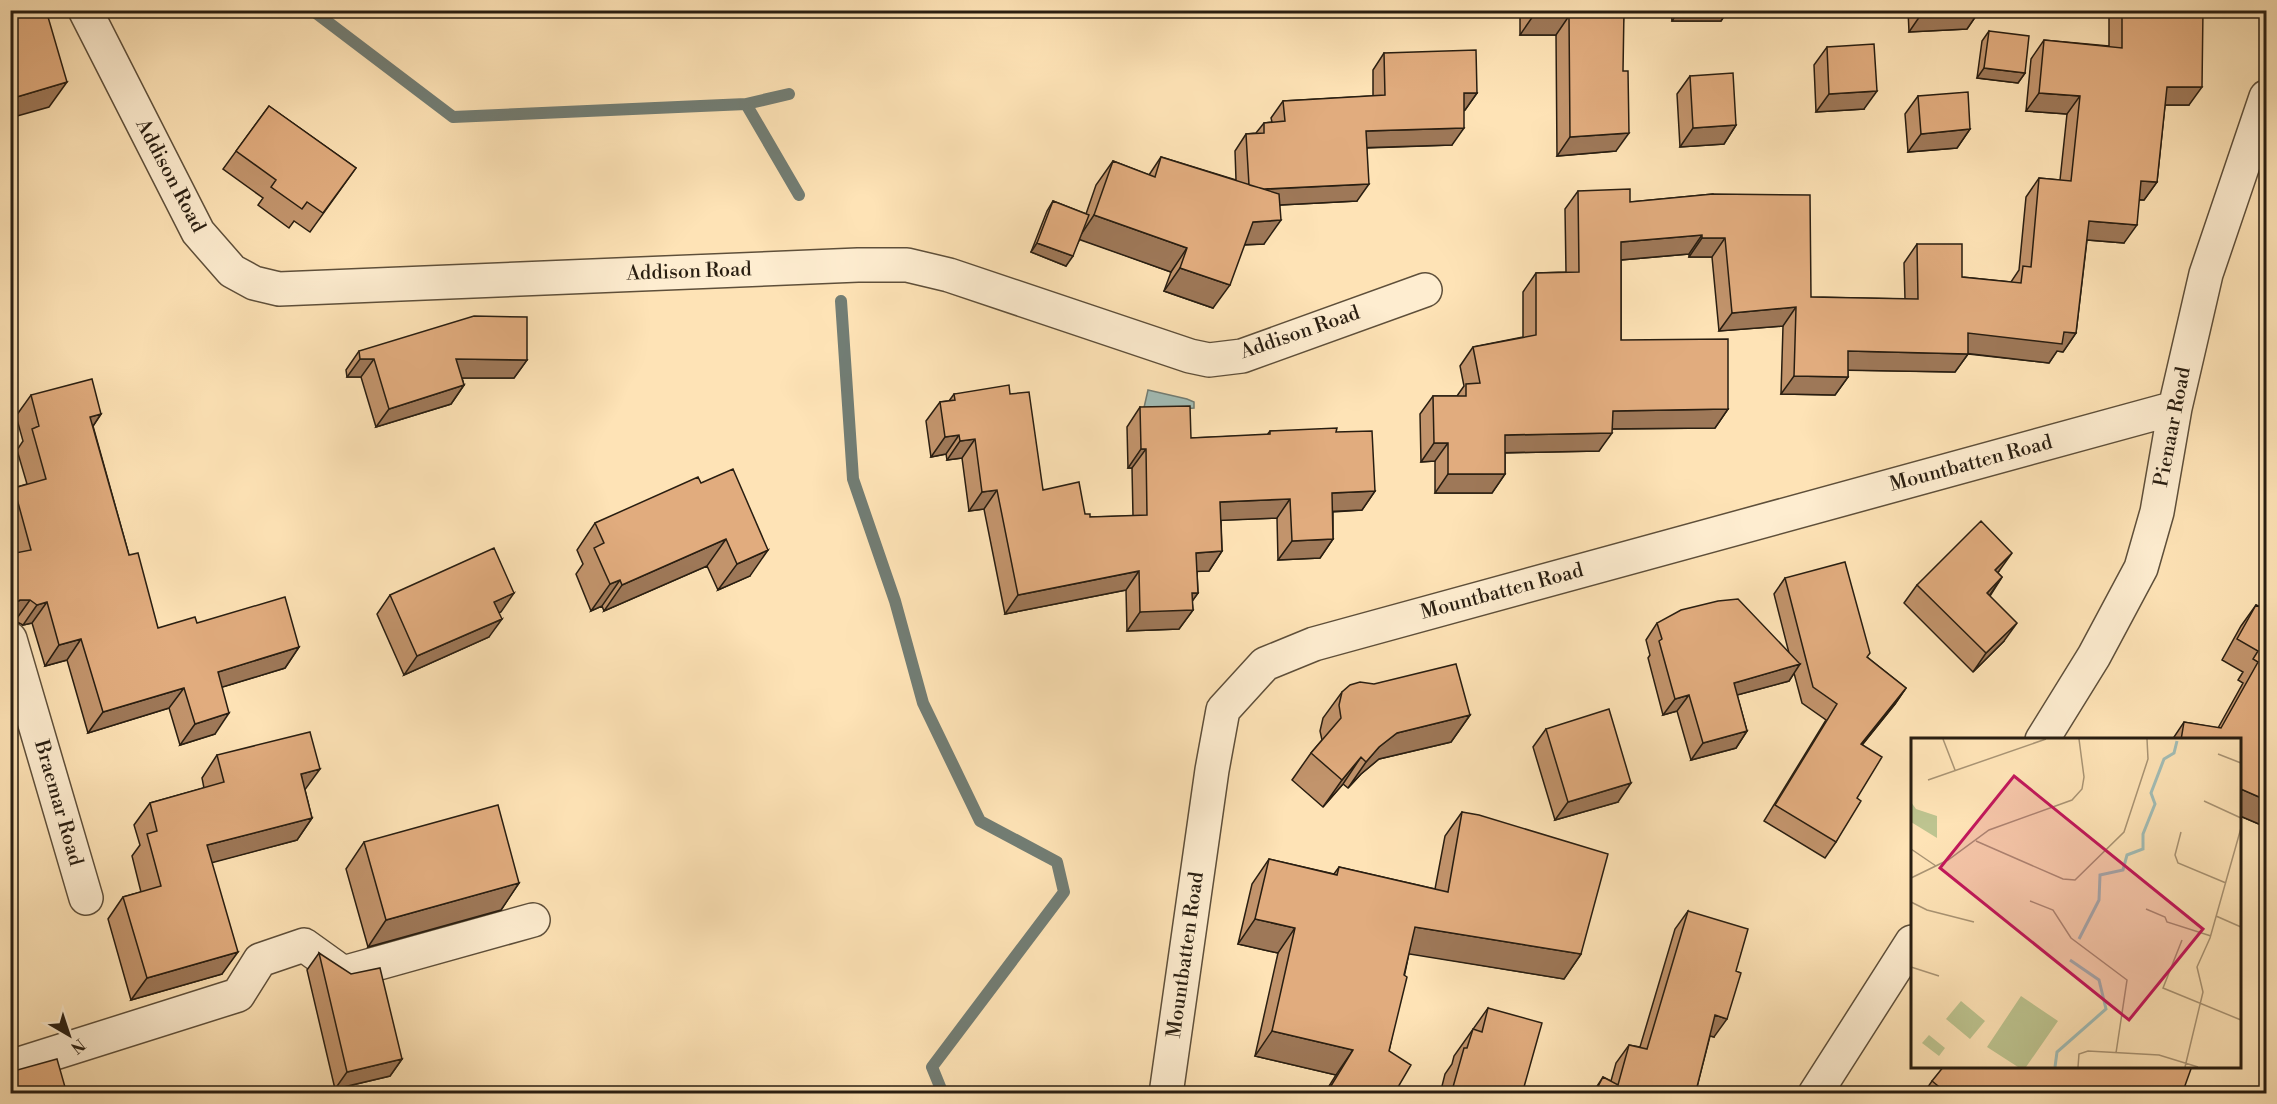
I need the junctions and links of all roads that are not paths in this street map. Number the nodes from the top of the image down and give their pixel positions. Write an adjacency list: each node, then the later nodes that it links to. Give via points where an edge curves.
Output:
1 (85, 10): 3 (street, Addison Road, via 198,232 232,271 254,283 279,289 908,265 1209,360 1242,356)
2 (2266, 98): 4 (street, Pienaar Road, via 2206,274)
3 (1425, 290)
4 (2175, 408): 6 (street, Pienaar Road, via 2157,512 2141,568 2094,656); 11 (street, Mountbatten Road, via 1314,644 1265,664 1223,710)
5 (10, 639): 7 (street, Braemar Road)
6 (2043, 738)
7 (86, 898)
8 (533, 920): 10 (street, via 343,973 304,945 260,960 238,995)
9 (1911, 944): 12 (street)
10 (10, 1067)
11 (1167, 1094)
12 (1815, 1094)

